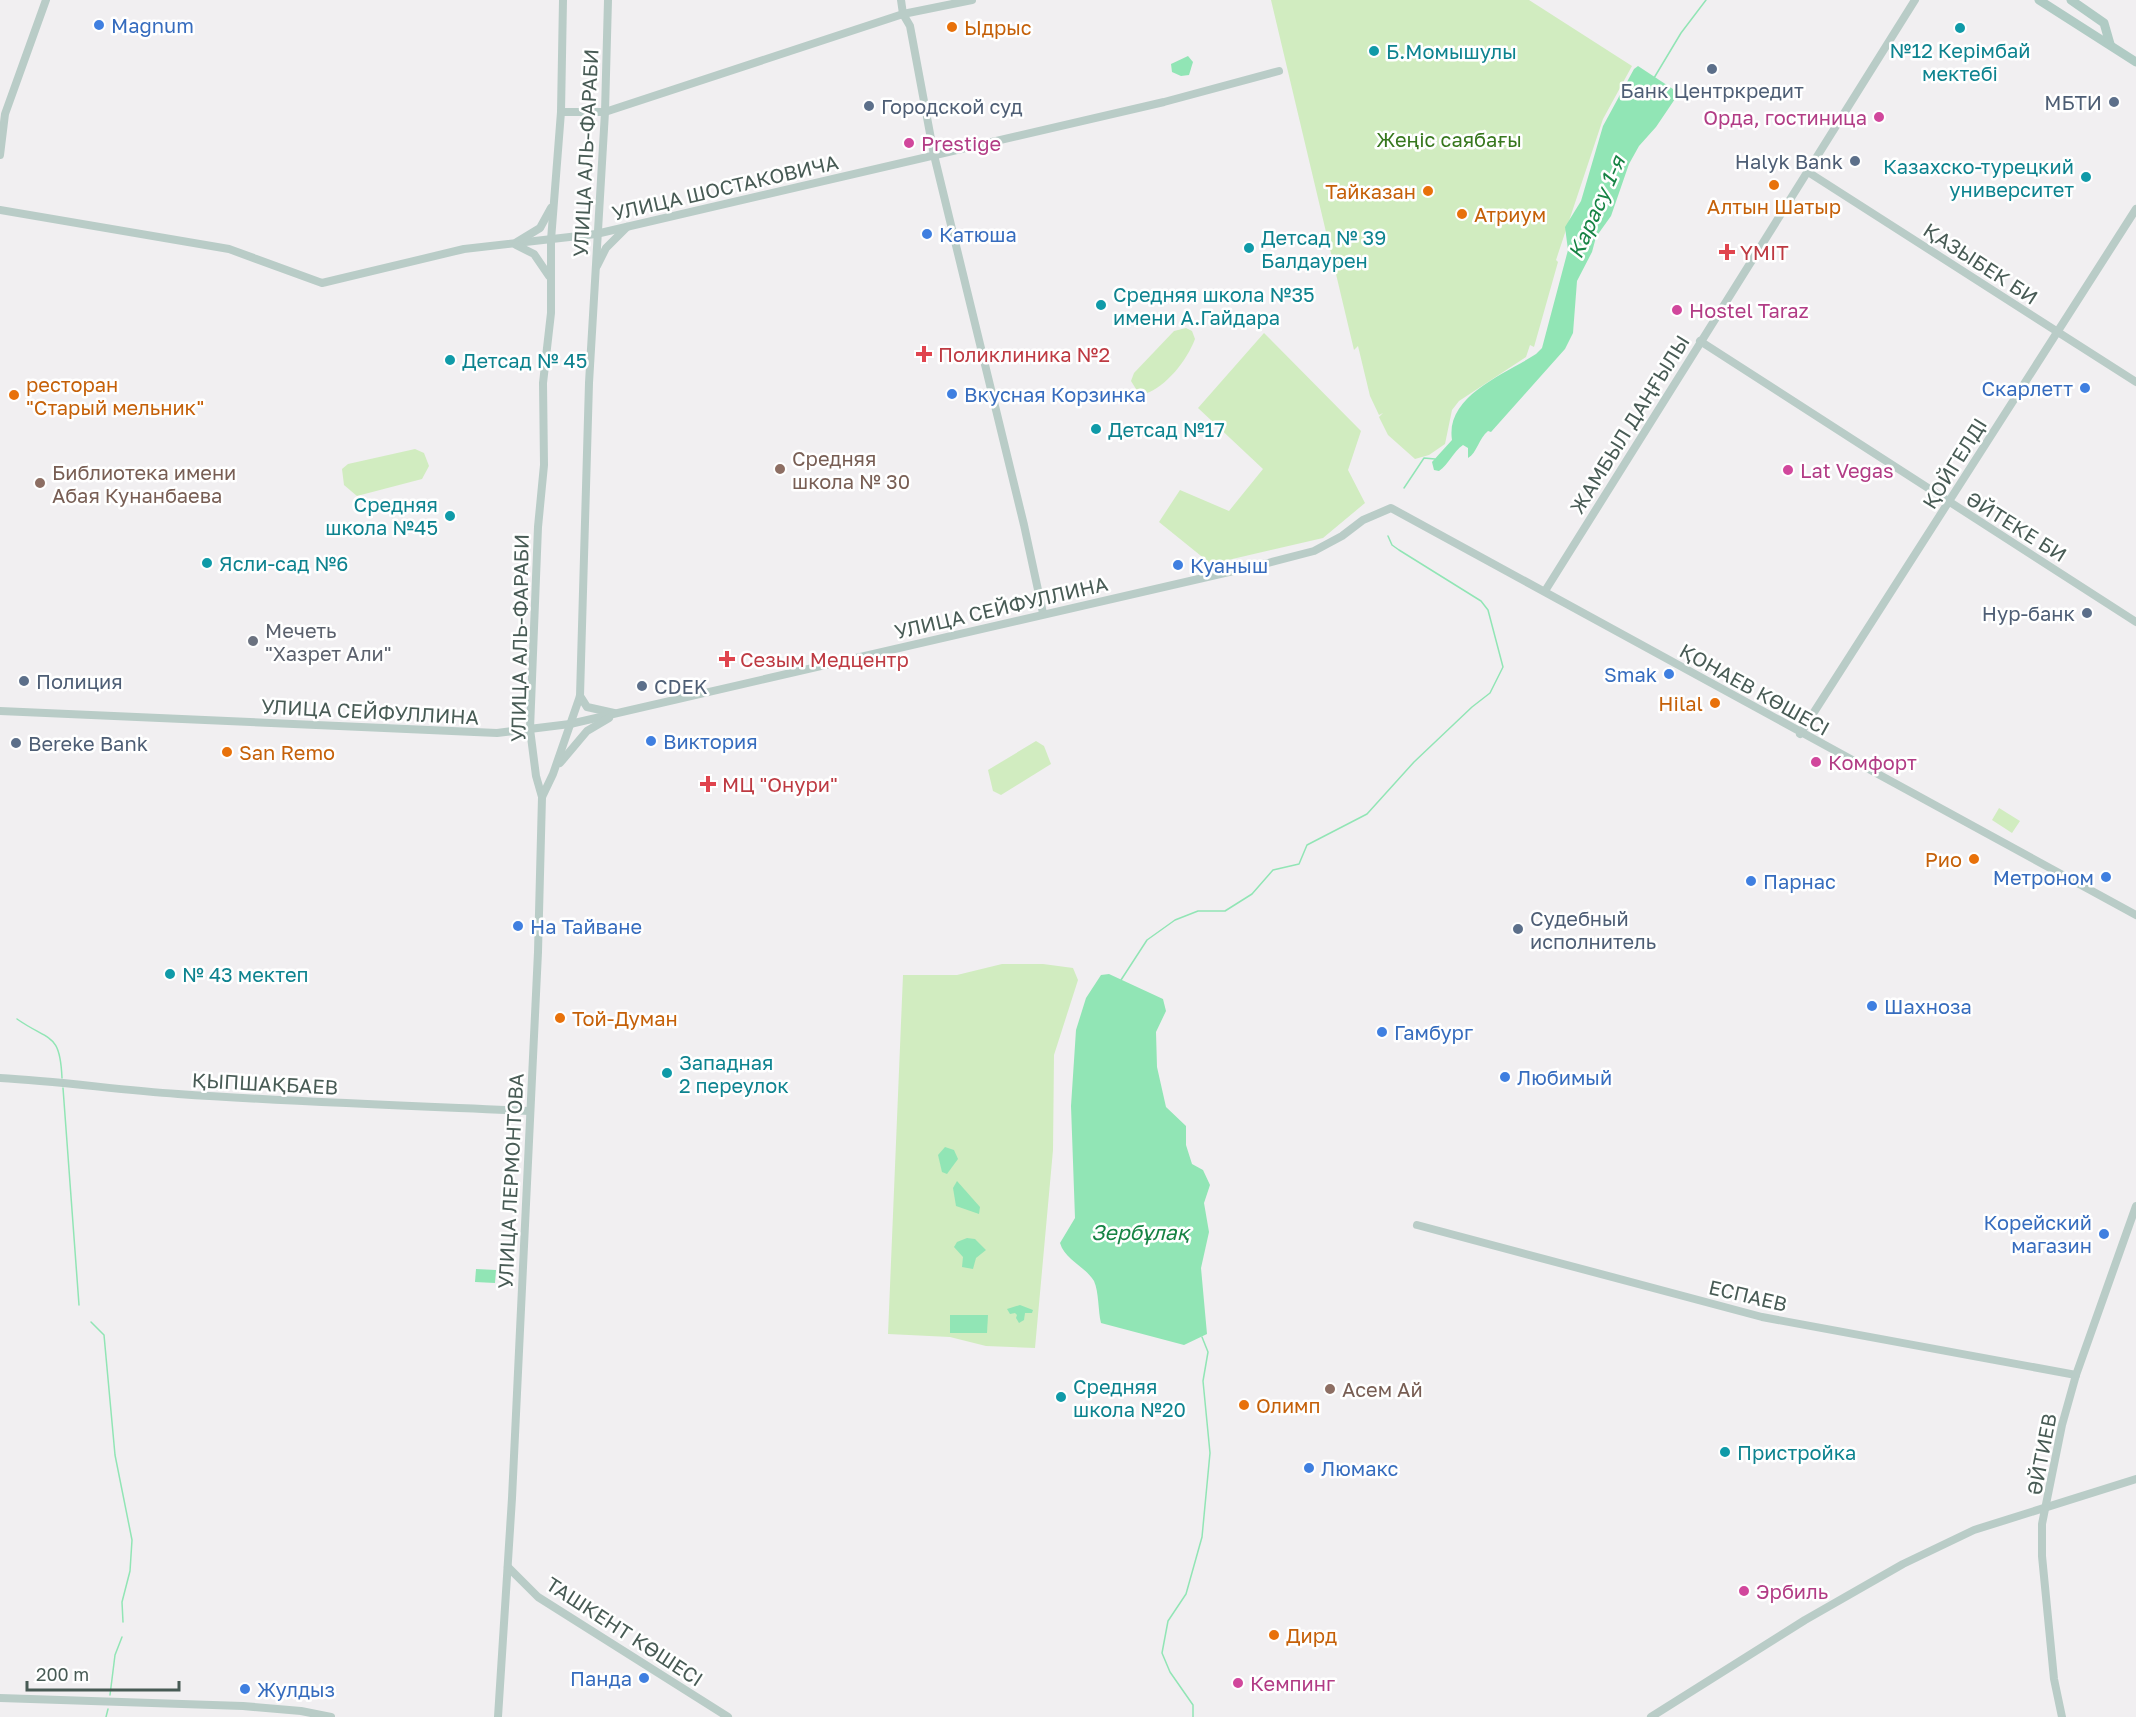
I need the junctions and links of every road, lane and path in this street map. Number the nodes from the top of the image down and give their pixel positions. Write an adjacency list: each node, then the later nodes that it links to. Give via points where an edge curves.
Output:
1 (46, 0): 15 (street, via 5,114)
2 (563, 0): 13 (street, УЛИЦА АЛЬ-ФАРАБИ)
3 (608, 0): 14 (street, УЛИЦА АЛЬ-ФАРАБИ)
4 (901, 0): 9 (street)
5 (972, 0): 9 (street)
6 (1915, 0): 17 (street, ЖАМБЫЛ ДАҢҒЫЛЫ)
7 (2039, 0): 10 (main road)
8 (2071, 0): 10 (main road, via 2104,23)
9 (903, 14): 14 (street); 16 (street, via 910,26)
10 (2110, 44): 11 (main road)
11 (2136, 62)
12 (1279, 71): 16 (street, УЛИЦА ШОСТАКОВИЧА)
13 (561, 112): 14 (street); 18 (street, УЛИЦА АЛЬ-ФАРАБИ)
14 (605, 112): 22 (street, УЛИЦА АЛЬ-ФАРАБИ)
15 (0, 155)
16 (934, 155): 21 (street, УЛИЦА ШОСТАКОВИЧА); 33 (street)
17 (1808, 172): 27 (street, ҚАЗЫБЕК БИ); 28 (street, ЖАМБЫЛ ДАҢҒЫЛЫ)
18 (554, 202): 23 (street, УЛИЦА АЛЬ-ФАРАБИ); 24 (street, via 540,228)
19 (2136, 209): 27 (street, ҚОЙГЕЛДІ)
20 (0, 210): 24 (street, УЛИЦА ШОСТАКОВИЧА, via 229,249 322,283 464,249)
21 (627, 227): 22 (street, УЛИЦА ШОСТАКОВИЧА); 25 (street, via 606,248)
22 (596, 234): 23 (street, УЛИЦА ШОСТАКОВИЧА); 25 (street, УЛИЦА АЛЬ-ФАРАБИ)
23 (551, 240): 24 (street, УЛИЦА ШОСТАКОВИЧА); 26 (street, УЛИЦА АЛЬ-ФАРАБИ)
24 (513, 244): 26 (street, via 534,254)
25 (596, 269): 35 (street, УЛИЦА АЛЬ-ФАРАБИ)
26 (551, 279): 39 (street, УЛИЦА АЛЬ-ФАРАБИ, via 543,383 544,465)
27 (2056, 332): 29 (street, ҚАЗЫБЕК БИ); 30 (street, ҚОЙГЕЛДІ)
28 (1700, 340): 30 (street, ӘЙТЕКЕ БИ); 32 (street, ЖАМБЫЛ ДАҢҒЫЛЫ)
29 (2136, 382)
30 (1949, 503): 34 (street, ӘЙТЕКЕ БИ); 40 (street, ҚОЙГЕЛДІ)
31 (1391, 508): 32 (street, ҚОНАЕВ КӨШЕСІ); 33 (street, УЛИЦА СЕЙФУЛЛИНА, via 1363,520 1314,551)
32 (1545, 591): 40 (street, ҚОНАЕВ КӨШЕСІ)
33 (1043, 613): 37 (street, УЛИЦА СЕЙФУЛЛИНА)
34 (2136, 622)
35 (580, 696): 37 (street, via 587,707); 38 (street, УЛИЦА АЛЬ-ФАРАБИ)
36 (0, 711): 39 (street, УЛИЦА СЕЙФУЛЛИНА, via 426,732 497,734)
37 (617, 713): 38 (street, УЛИЦА СЕЙФУЛЛИНА); 41 (street, via 587,731)
38 (570, 724): 39 (street, УЛИЦА СЕЙФУЛЛИНА); 41 (street, УЛИЦА АЛЬ-ФАРАБИ)
39 (530, 729): 42 (street, УЛИЦА АЛЬ-ФАРАБИ)
40 (1800, 734): 43 (street, ҚОНАЕВ КӨШЕСІ)
41 (553, 774): 42 (street, УЛИЦА АЛЬ-ФАРАБИ)
42 (542, 797): 45 (street, УЛИЦА ЛЕРМОНТОВА)
43 (2136, 915)
44 (0, 1078): 45 (street, ҚЫПШАҚБАЕВ, via 175,1094)
45 (529, 1111): 51 (street, УЛИЦА ЛЕРМОНТОВА)
46 (2136, 1206): 48 (street, ӘЙТИЕВ)
47 (1417, 1224): 48 (street, ЕСПАЕВ, via 1762,1317)
48 (2076, 1375): 50 (street, ӘЙТИЕВ)
49 (2136, 1479): 50 (street)
50 (2047, 1506): 56 (street, via 1974,1530 1903,1564); 57 (street, ӘЙТИЕВ, via 2042,1524 2042,1556 2054,1679)
51 (508, 1567): 54 (street, УЛИЦА ЛЕРМОНТОВА); 55 (street, ТАШКЕНТ КӨШЕСІ, via 538,1597)
52 (0, 1698): 53 (street, via 243,1706)
53 (332, 1717)
54 (498, 1717)
55 (728, 1717)
56 (1651, 1717)
57 (2062, 1717)

